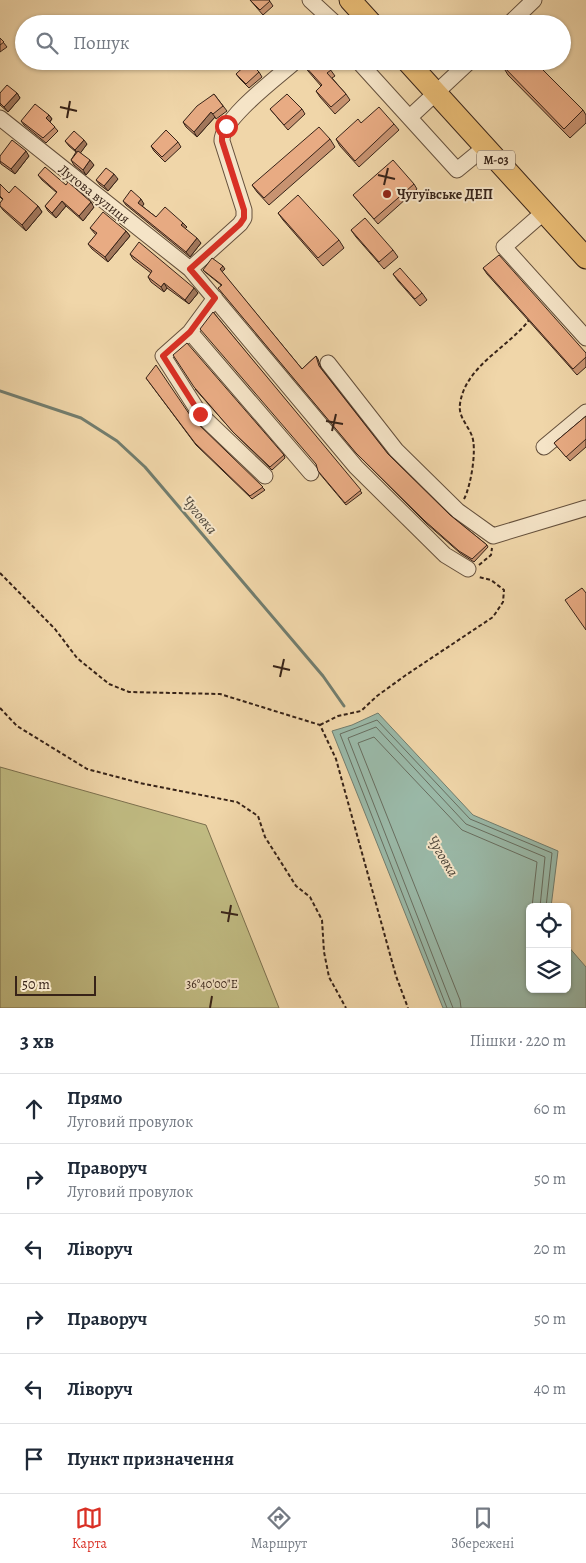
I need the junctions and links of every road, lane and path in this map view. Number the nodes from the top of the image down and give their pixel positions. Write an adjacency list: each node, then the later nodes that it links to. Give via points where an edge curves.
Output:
1 (310, 0): 4 (street)
2 (534, 0): 7 (street)
3 (353, 4): 5 (street); 6 (highway)
4 (327, 15)
5 (344, 15)
6 (363, 15)
7 (518, 15)
8 (286, 70): 18 (street, via 236,114 222,134 244,218)
9 (366, 70): 13 (street)
10 (415, 70): 12 (highway, М-03)
11 (460, 70): 12 (street)
12 (435, 92): 13 (street); 15 (highway, М-03)
13 (410, 117): 15 (street, via 457,170)
14 (0, 118): 18 (street, Лугова вулиця)
15 (485, 147): 16 (highway, М-03)
16 (544, 212): 17 (highway, М-03); 22 (street, via 504,247)
17 (586, 258)
18 (190, 269): 19 (street, Лугова вулиця)
19 (215, 298): 21 (street); 31 (street, Лугова вулиця, via 356,467 446,555)
20 (533, 315): 29 (path, via 522,330 484,362 462,397 462,419 472,436 473,459 468,492)
21 (190, 332): 26 (street); 27 (street, via 163,356 200,414)
22 (586, 338)
23 (328, 363): 29 (street, via 396,450)
24 (586, 412): 25 (street)
25 (544, 447)
26 (311, 473)
27 (265, 476)
28 (586, 508): 30 (street)
29 (458, 511): 30 (street)
30 (493, 536): 31 (path, via 491,555 482,564)
31 (468, 569): 34 (path, via 504,590 502,602 493,617 392,686 361,712 338,716)
32 (0, 573): 34 (path, via 55,629 77,658 109,684 129,692 220,694)
33 (0, 708): 35 (path, via 17,726 87,769 237,802 258,816 265,837 296,886 310,897 322,920 329,977)
34 (320, 725): 36 (path, via 336,759 396,976)
35 (346, 1008)
36 (408, 1008)

